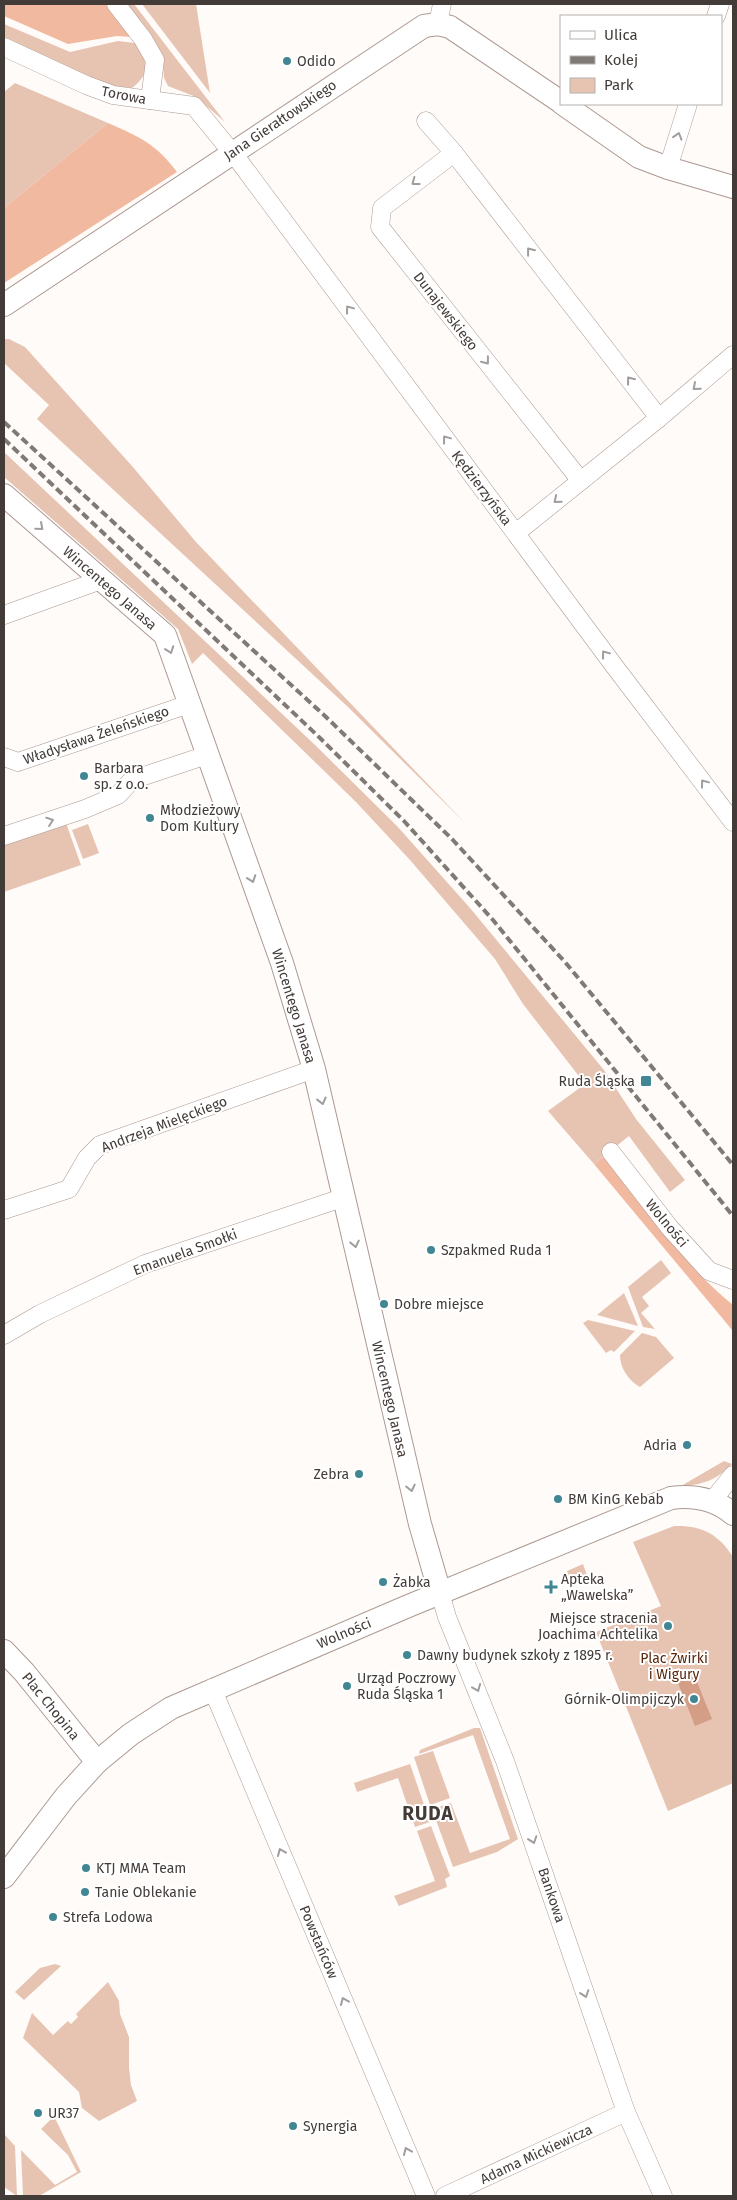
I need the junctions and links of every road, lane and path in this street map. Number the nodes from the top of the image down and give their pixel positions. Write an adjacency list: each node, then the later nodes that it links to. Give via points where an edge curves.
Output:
1 (116, 4): 4 (street, via 155,60)
2 (440, 14): 5 (street, Jana Gierałtowskiego, via 450,27); 9 (street, Jana Gierałtowskiego)
3 (4, 47): 4 (street, Torowa, via 113,95)
4 (150, 100): 9 (street, Torowa, via 194,106)
5 (560, 102)
6 (565, 105): 11 (street, Jana Gierałtowskiego, via 639,157)
7 (688, 105): 11 (street, one-way to 7)
8 (426, 121): 10 (street)
9 (232, 152): 13 (street, Jana Gierałtowskiego); 18 (street, Kędzierzyńska, one-way to 9)
10 (454, 153): 15 (street, one-way to 10); 16 (street, Dunajewskiego, one-way to 16, via 382,208 380,227)
11 (668, 168): 12 (street, Jana Gierałtowskiego)
12 (733, 187)
13 (4, 305)
14 (733, 355): 15 (street, one-way to 15)
15 (660, 418): 16 (street)
16 (580, 481): 18 (street, one-way to 18)
17 (4, 495): 19 (street, Wincentego Janasa, one-way to 19)
18 (516, 533): 24 (street, Kędzierzyńska, one-way to 18)
19 (101, 580): 20 (street); 21 (street, Wincentego Janasa, one-way to 21, via 164,635)
20 (4, 616)
21 (189, 704): 22 (street, Wincentego Janasa); 23 (street, Władysława Żeleńskiego, via 18,762)
22 (208, 755): 25 (street, one-way to 22, via 118,795 132,780); 26 (street, Wincentego Janasa, one-way to 26, via 282,963)
23 (4, 757)
24 (733, 822)
25 (4, 836)
26 (314, 1069): 28 (street, Wincentego Janasa, one-way to 28); 29 (street, Andrzeja Mielęckiego, via 100,1145 87,1158 69,1189)
27 (611, 1152): 30 (street, Wolności, via 670,1228 709,1271)
28 (345, 1196): 31 (street, Emanuela Smołki, via 145,1264 40,1314); 35 (street, Wincentego Janasa, one-way to 35, via 371,1320)
29 (4, 1210)
30 (733, 1280)
31 (4, 1335)
32 (733, 1475): 33 (street)
33 (712, 1501): 34 (street); 35 (street, Wolności, via 693,1497 671,1498)
34 (733, 1514)
35 (440, 1593): 37 (street, Wolności); 40 (street, Bankowa, one-way to 40, via 506,1761)
36 (4, 1651): 38 (street, Plac Chopina)
37 (212, 1688): 38 (street, Wolności, via 152,1719); 41 (street, Powstańców, one-way to 37)
38 (97, 1762): 39 (street, Wolności, via 66,1796)
39 (4, 1877)
40 (626, 2112): 42 (street, Adama Mickiewicza); 43 (street, Bankowa)
41 (426, 2196)
42 (445, 2196)
43 (663, 2196)

